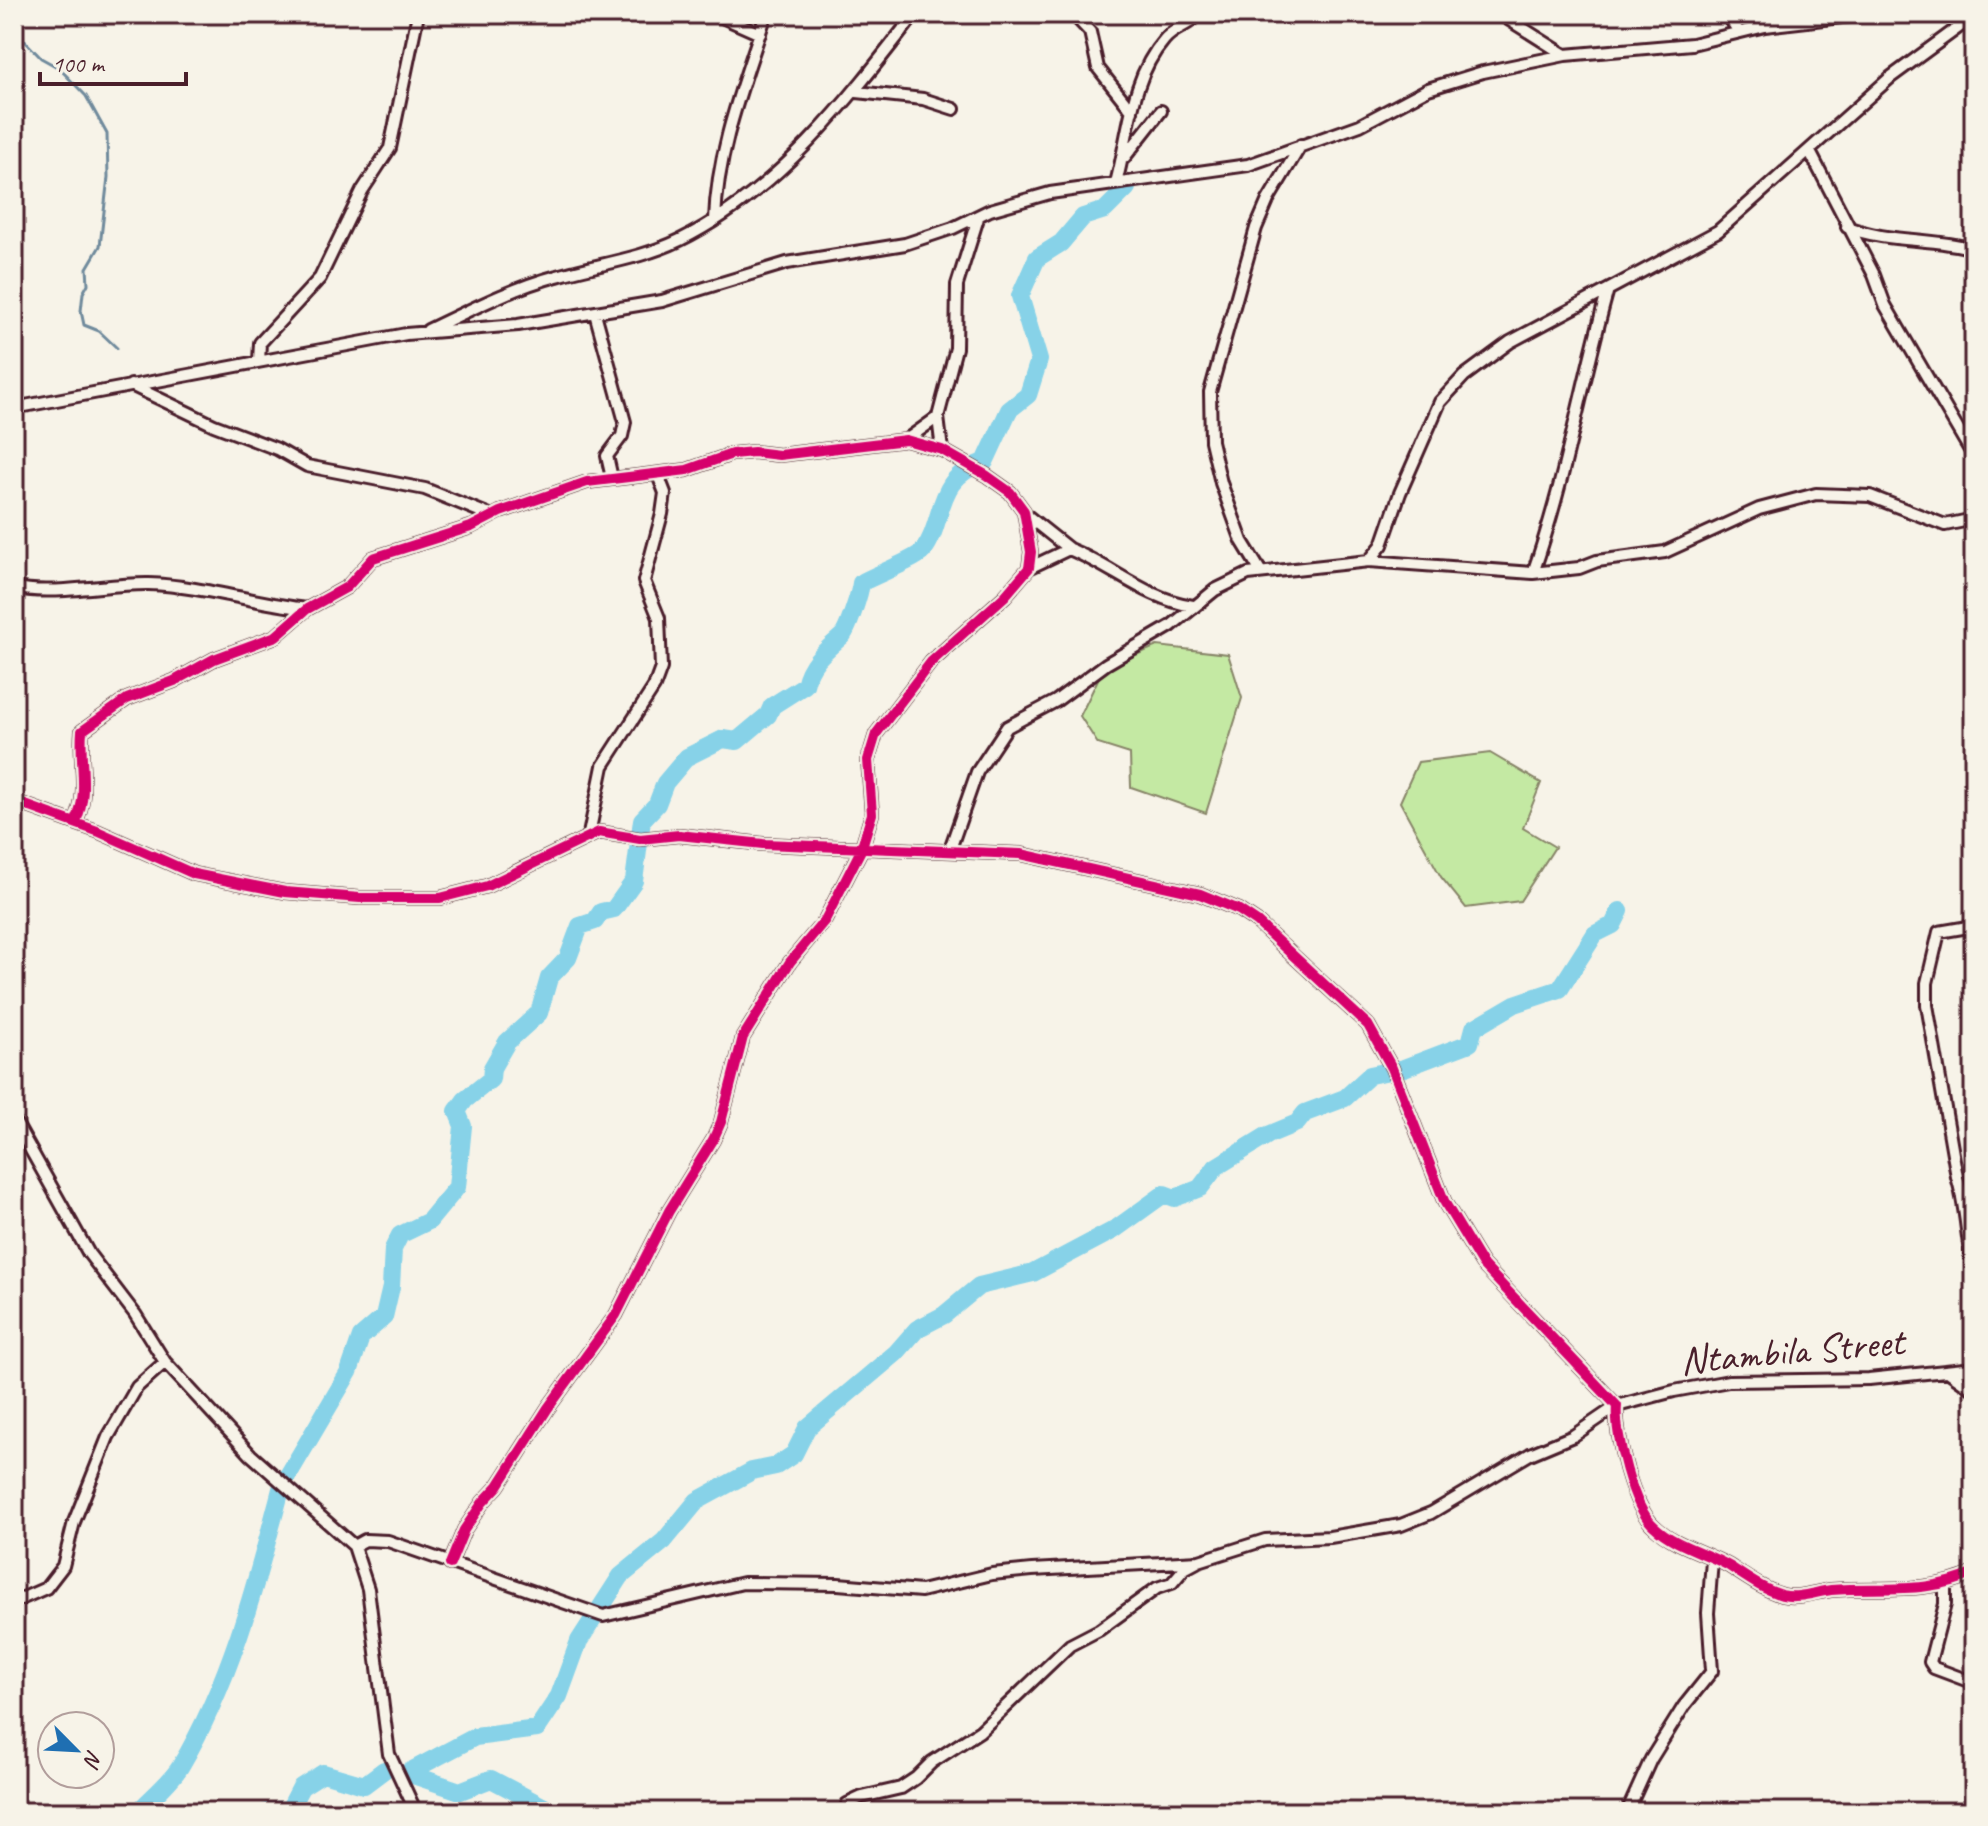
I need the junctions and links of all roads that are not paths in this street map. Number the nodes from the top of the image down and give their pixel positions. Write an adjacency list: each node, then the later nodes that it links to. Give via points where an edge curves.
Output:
1 (418, 14): 29 (street, via 390,148 362,191 320,278 260,343)
2 (715, 14): 12 (street)
3 (766, 14): 12 (street)
4 (915, 14): 14 (street)
5 (1073, 14): 16 (street, via 1090,32 1098,68)
6 (1199, 14): 16 (street, via 1164,39 1149,61)
7 (1500, 14): 13 (street)
8 (1727, 14): 11 (street)
9 (1868, 14): 11 (street)
10 (1974, 16): 19 (street, via 1891,77)
11 (1739, 32): 13 (street, via 1692,44)
12 (760, 34): 23 (street, via 733,113)
13 (1565, 55): 18 (street, via 1460,78 1360,125)
14 (857, 92): 15 (street, via 923,99); 23 (street, via 766,180)
15 (954, 109)
16 (1132, 111): 20 (street)
17 (1161, 111): 20 (street)
18 (1301, 145): 21 (street, via 1222,170); 44 (street, via 1256,228 1210,392 1211,441 1221,483 1242,541)
19 (1809, 150): 24 (street); 26 (street, via 1718,231)
20 (1123, 159): 21 (street)
21 (1116, 183): 22 (street, via 1028,198)
22 (978, 218): 27 (street, via 905,244 787,263 680,297); 32 (street, via 957,285 956,348)
23 (715, 220): 28 (street, via 641,255 523,287)
24 (1847, 227): 25 (street, via 1871,236); 35 (street, via 1885,305)
25 (1974, 249)
26 (1607, 293): 42 (street, via 1492,352 1450,389 1432,418 1382,545); 45 (street)
27 (595, 313): 28 (street); 37 (street, via 625,422 607,456)
28 (423, 332): 29 (street)
29 (259, 361): 30 (street)
30 (131, 385): 31 (street); 39 (street, via 307,466 425,489)
31 (14, 408)
32 (938, 417): 33 (street); 34 (street)
33 (906, 440): 34 (street); 36 (street, via 779,455 732,454)
34 (942, 450): 38 (street, via 1010,492)
35 (1974, 457)
36 (658, 475): 37 (street); 51 (street, via 665,493 644,581 659,618 661,668 603,766)
37 (612, 478): 39 (street, via 557,491)
38 (1025, 514): 41 (street); 43 (street)
39 (492, 516): 48 (street, via 373,558 347,587)
40 (1974, 519): 45 (street, via 1945,525 1870,496 1816,494 1759,509 1665,552)
41 (1069, 549): 43 (street); 47 (street, via 1159,599)
42 (1369, 561): 44 (street); 45 (street)
43 (1029, 568): 53 (street, via 931,662 876,734 868,760 872,814)
44 (1261, 572): 47 (street, via 1231,580)
45 (1533, 573)
46 (14, 587): 48 (street, via 48,591 151,584)
47 (1193, 606): 52 (street, via 1056,701 1007,727 977,772)
48 (307, 609): 50 (street, via 276,636 127,699 82,731 85,802)
49 (14, 801): 50 (street)
50 (75, 823): 51 (street, via 194,874 285,892 399,900 440,898 487,886)
51 (589, 834): 53 (street, via 640,839 679,835)
52 (950, 849): 53 (street); 61 (street, via 1044,857 1179,888 1216,899 1257,922 1368,1025 1392,1068 1445,1203 1469,1245)
53 (861, 850): 65 (street, via 825,920 790,962 743,1037 713,1140 669,1211 616,1315 464,1530)
54 (1974, 926): 56 (street, via 1939,932 1927,983)
55 (14, 1120): 57 (street, via 89,1254)
56 (1974, 1271)
57 (165, 1362): 62 (street, via 251,1455); 68 (street, via 137,1387 108,1437 74,1522 63,1566 46,1588)
58 (1974, 1368): 59 (street, Ntambila Street)
59 (1949, 1372): 60 (street); 61 (street, Ntambila Street, via 1729,1381)
60 (1974, 1390)
61 (1617, 1406): 63 (street, via 1621,1449 1645,1516 1663,1533); 64 (street, via 1583,1430 1530,1454 1417,1520 1375,1531 1265,1540)
62 (354, 1546): 65 (street, via 365,1540 388,1541); 71 (street, via 368,1589 389,1754)
63 (1712, 1560): 67 (street, via 1789,1596); 72 (street, via 1712,1671 1651,1759)
64 (1199, 1561): 65 (street, via 992,1574 921,1591 743,1583 603,1616); 70 (street, via 1070,1645 980,1731 916,1778 901,1788)
65 (450, 1564)
66 (1974, 1573): 67 (street)
67 (1945, 1586): 69 (street, via 1930,1662)
68 (14, 1602)
69 (1974, 1683)
70 (847, 1804)
71 (416, 1812)
72 (1627, 1812)

